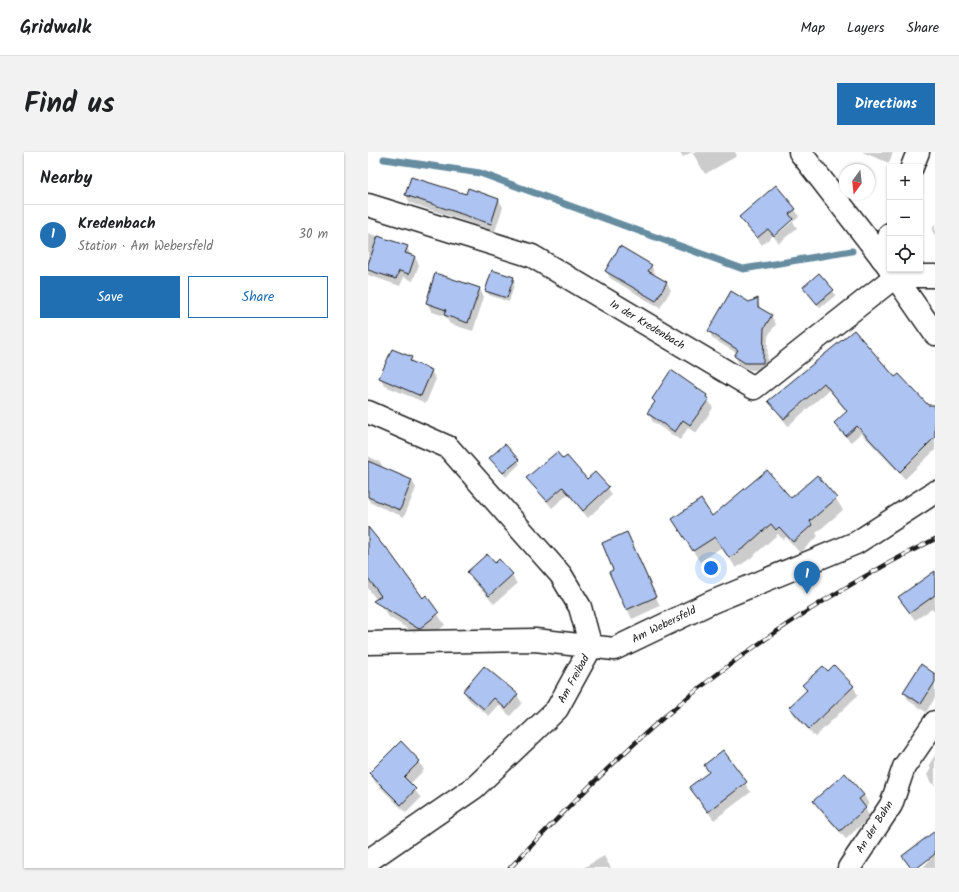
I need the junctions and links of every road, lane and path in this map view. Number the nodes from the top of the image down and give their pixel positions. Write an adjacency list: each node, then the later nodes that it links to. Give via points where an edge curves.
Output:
1 (800, 152): 5 (street)
2 (918, 152): 3 (street)
3 (913, 164)
4 (368, 205): 6 (street, In der Kredenbach, via 532,256 754,388)
5 (887, 264)
6 (887, 271)
7 (893, 272): 10 (street)
8 (912, 272): 9 (street)
9 (935, 276)
10 (935, 334)
11 (368, 412): 14 (street, Am Freibad, via 448,446 561,575 580,607)
12 (935, 492): 14 (street, Am Webersfeld, via 856,543 712,602 614,649)
13 (368, 643): 14 (street, Am Webersfeld, via 535,640)
14 (591, 647): 16 (street, Am Freibad, via 557,709 474,788)
15 (935, 722): 17 (street, An der Bahn, via 904,766 891,805)
16 (368, 861)
17 (849, 868)

